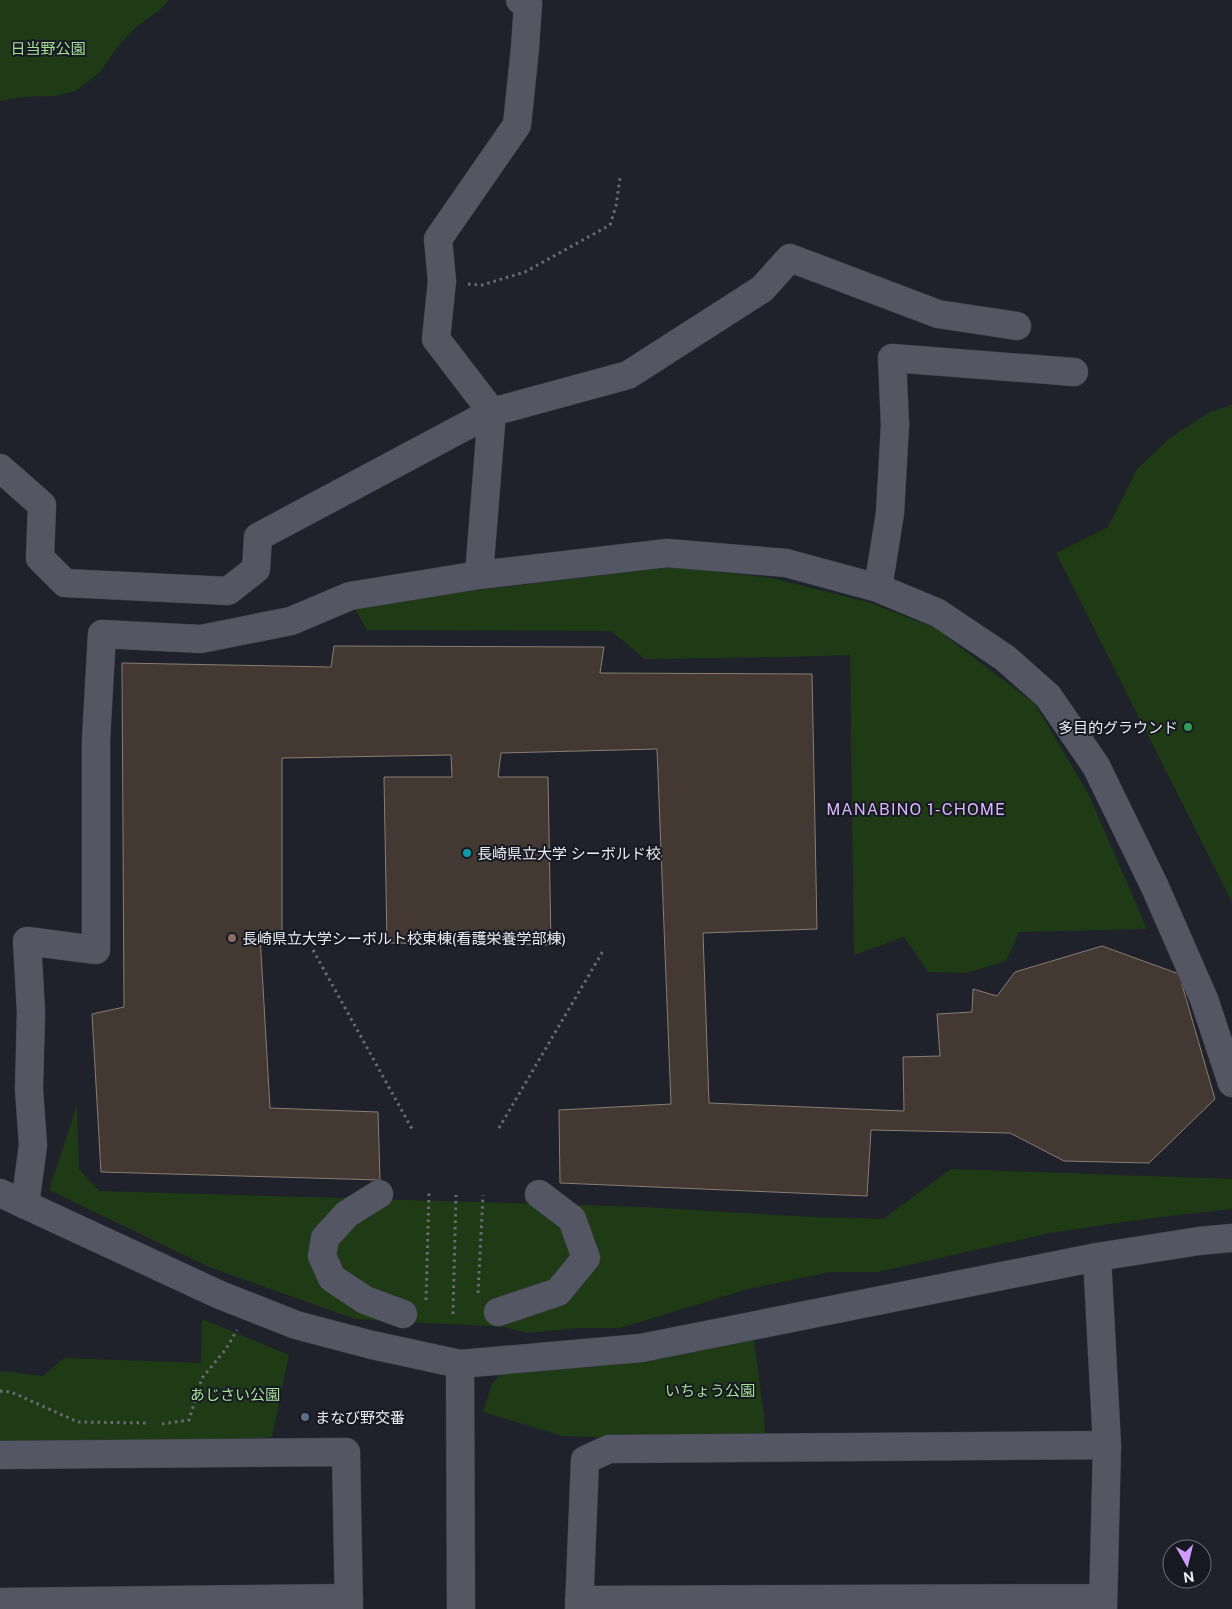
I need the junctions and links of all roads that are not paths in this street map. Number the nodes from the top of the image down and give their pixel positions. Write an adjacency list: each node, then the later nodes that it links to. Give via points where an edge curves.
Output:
1 (527, 1): 4 (street, via 517,125 438,238 442,282 436,339)
2 (1017, 326): 4 (street, via 938,314 790,258 762,289 628,374)
3 (1074, 372): 7 (street, via 892,358 895,425 890,513)
4 (492, 412): 5 (street, via 258,537 256,569 228,591 65,583 40,558 42,505); 6 (street)
5 (0, 468)
6 (479, 575): 7 (street, via 667,553 786,563); 12 (street, via 350,596 291,620 201,639 102,634 96,740 96,950 28,942 31,1012 29,1090 33,1145)
7 (878, 588): 8 (street, via 938,613 1005,658 1048,696 1096,766 1155,887 1204,999)
8 (1232, 1083)
9 (0, 1193): 12 (street)
10 (379, 1194): 15 (street, via 347,1214 325,1238 322,1256 332,1278 364,1300)
11 (539, 1194): 16 (street, via 572,1219 586,1258 558,1292)
12 (25, 1205): 17 (street, via 220,1295 296,1325 372,1346)
13 (1232, 1238): 14 (street)
14 (1097, 1258): 17 (street, via 641,1348); 18 (street)
15 (414, 1311)
16 (498, 1312)
17 (460, 1364): 24 (street)
18 (1107, 1445): 22 (street, via 609,1449 585,1460); 23 (street)
19 (0, 1455): 21 (street, via 346,1452)
20 (0, 1602): 21 (street)
21 (349, 1604)
22 (579, 1604): 23 (street)
23 (1103, 1604)
24 (461, 1609)

